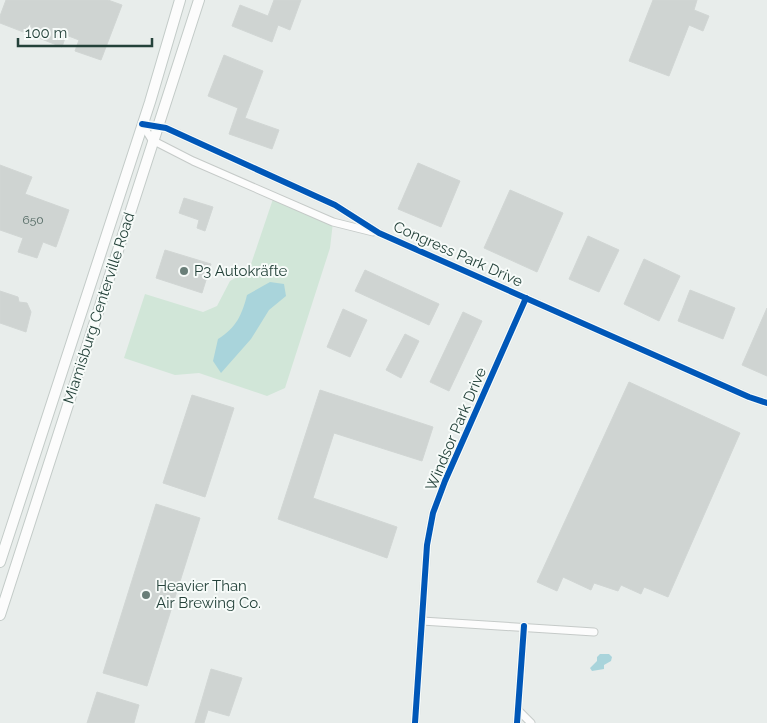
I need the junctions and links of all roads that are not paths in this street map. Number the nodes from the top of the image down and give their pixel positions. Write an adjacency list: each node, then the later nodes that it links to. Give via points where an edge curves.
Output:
1 (180, 0): 3 (main road, Miamisburg Centerville Road)
2 (199, 0): 4 (main road, Miamisburg Centerville Road)
3 (142, 124): 4 (street, Congress Park Drive); 5 (street); 7 (main road, Miamisburg Centerville Road)
4 (157, 126): 5 (main road, Miamisburg Centerville Road); 6 (street, Congress Park Drive, via 336,206)
5 (152, 140): 6 (street, Congress Park Drive, via 333,222); 8 (main road, Miamisburg Centerville Road)
6 (378, 233): 9 (street, Congress Park Drive)
7 (91, 284): 8 (main road); 11 (main road, Miamisburg Centerville Road)
8 (105, 289): 12 (main road, Miamisburg Centerville Road)
9 (526, 298): 10 (street, Congress Park Drive); 13 (street, Windsor Park Drive, via 433,513 427,545)
10 (767, 403)
11 (0, 562)
12 (0, 615)
13 (422, 621): 14 (street); 17 (street, Windsor Park Drive)
14 (524, 626): 15 (street); 16 (street)
15 (594, 632)
16 (519, 711): 18 (street); 19 (street)
17 (415, 723)
18 (517, 723)
19 (531, 723)

